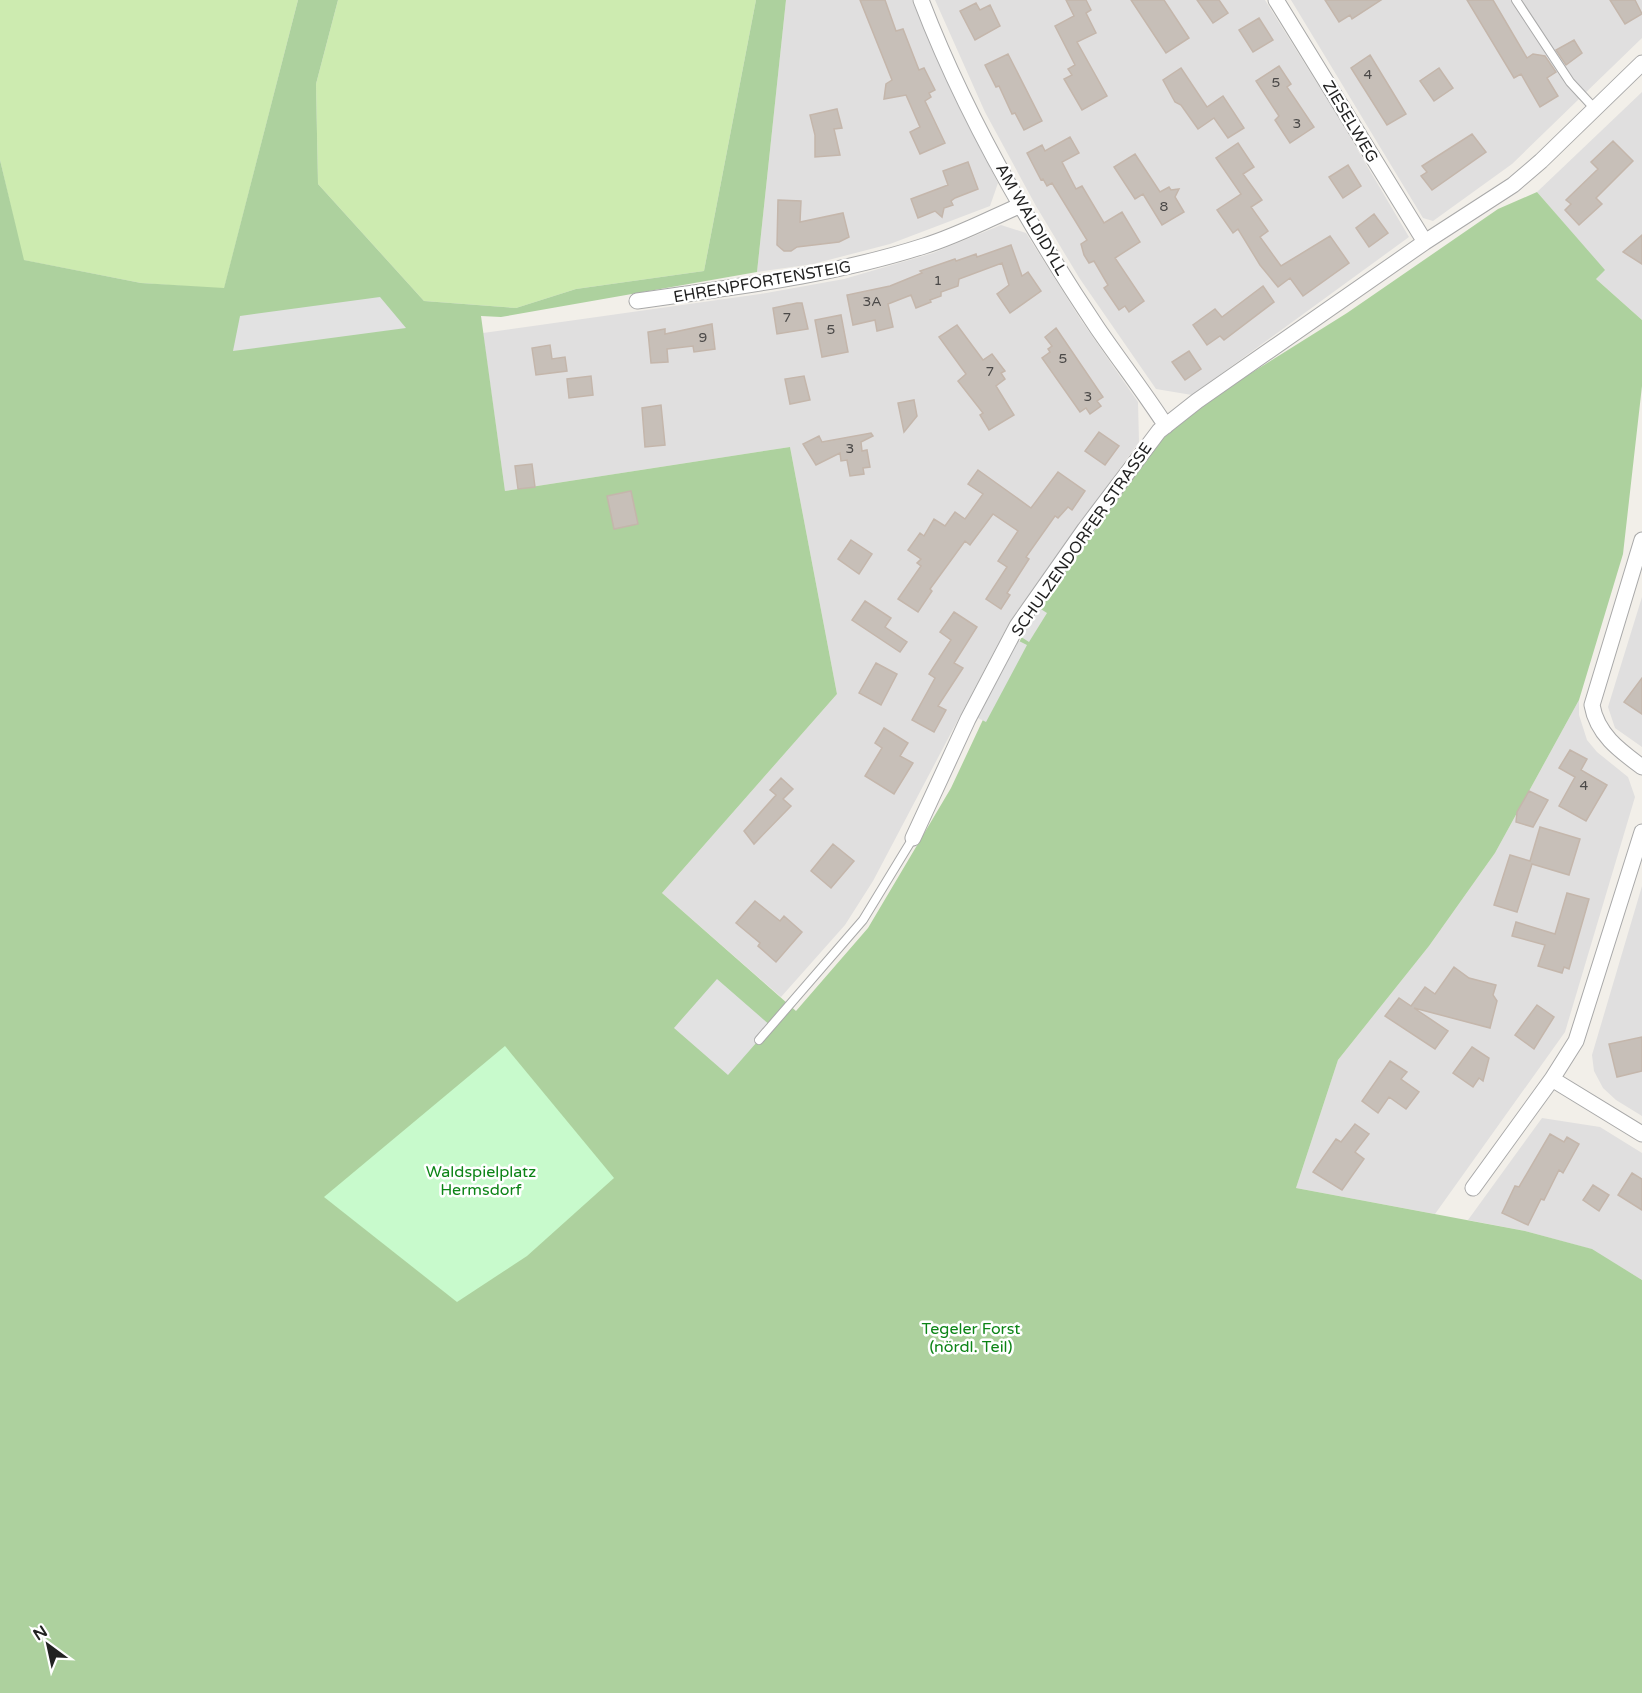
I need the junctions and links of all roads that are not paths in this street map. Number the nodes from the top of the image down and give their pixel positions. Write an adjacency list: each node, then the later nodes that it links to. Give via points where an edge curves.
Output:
1 (921, 0): 6 (street, AM WALDIDYLL, via 952,73)
2 (1276, 0): 7 (street, ZIESELWEG)
3 (1516, 0): 5 (lane, via 1570,82)
4 (1642, 63): 5 (street, SCHULZENDORFER STRASSE)
5 (1595, 109): 7 (street, SCHULZENDORFER STRASSE, via 1513,185)
6 (1020, 205): 8 (street, EHRENPFORTENSTEIG, via 926,246 869,262 806,276); 9 (street, AM WALDIDYLL, via 1098,329)
7 (1425, 242): 9 (street, SCHULZENDORFER STRASSE)
8 (638, 302)
9 (1166, 426): 13 (street, SCHULZENDORFER STRASSE, via 1144,448 1017,626 968,719)
10 (1642, 540): 11 (street, via 1592,705 1606,737)
11 (1642, 767)
12 (1642, 832): 15 (street, via 1576,1041)
13 (913, 838): 14 (lane, SCHULZENDORFER STRASSE, via 863,920)
14 (759, 1040)
15 (1552, 1079): 16 (street); 17 (street)
16 (1642, 1134)
17 (1473, 1188)

